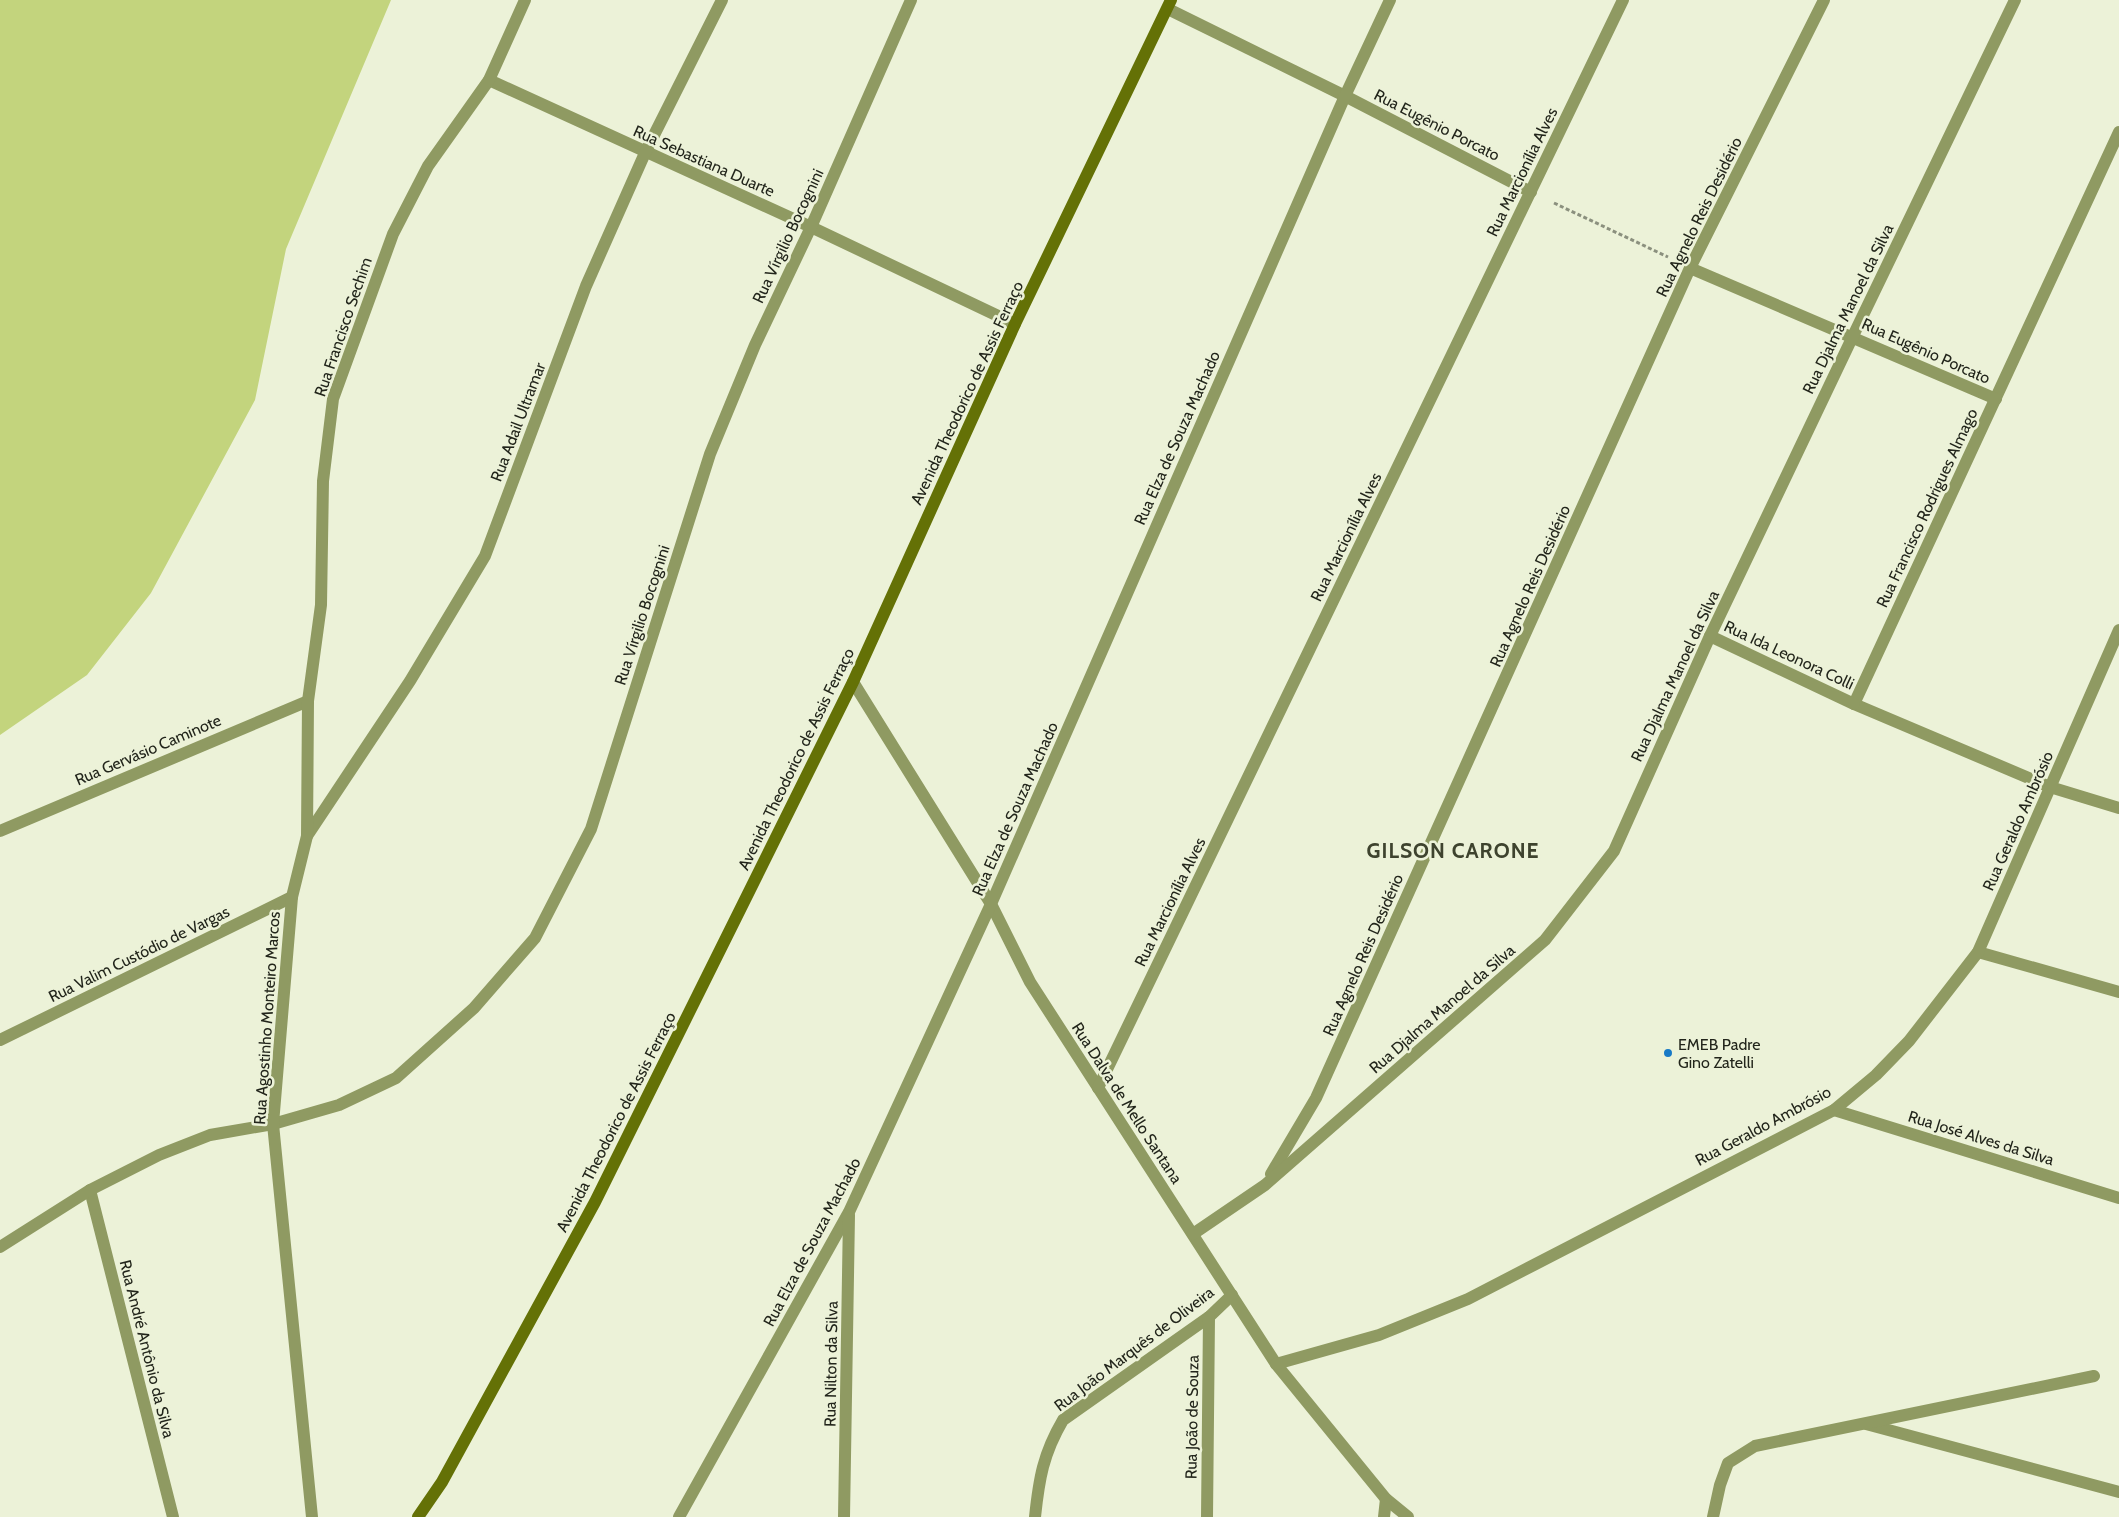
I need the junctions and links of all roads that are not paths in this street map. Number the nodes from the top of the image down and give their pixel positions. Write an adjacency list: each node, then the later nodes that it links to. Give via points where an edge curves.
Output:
1 (525, 0): 9 (street, Rua Francisco Sechim)
2 (722, 0): 12 (street, Rua Adail Ultramar)
3 (911, 0): 14 (street, Rua Vírgilio Bocognini)
4 (1390, 0): 10 (street, Rua Elza de Souza Machado)
5 (1623, 0): 13 (street, Rua Marcionília Alves)
6 (1824, 0): 15 (street, Rua Agnelo Reis Desidério)
7 (2015, 0): 17 (street, Rua Djalma Manoel da Silva)
8 (1170, 4): 10 (street, Rua Eugênio Porcato); 16 (street, Avenida Theodorico de Assis Ferraço)
9 (489, 80): 12 (street, Rua Sebastiana Duarte); 22 (street, Rua Francisco Sechim, via 428,166 393,234 333,399 324,481 321,605)
10 (1345, 96): 13 (street, Rua Eugênio Porcato); 29 (street, Rua Elza de Souza Machado)
11 (2119, 132): 18 (street, Rua Francisco Rodrigues Almago)
12 (646, 153): 14 (street, Rua Sebastiana Duarte); 27 (street, Rua Adail Ultramar, via 586,286 485,556 410,681)
13 (1531, 192): 33 (street, Rua Marcionília Alves)
14 (811, 227): 16 (street, Rua Sebastiana Duarte); 35 (street, Rua Vírgilio Bocognini, via 755,345 710,454 591,829 535,938 474,1008 396,1078 339,1105)
15 (1690, 268): 17 (street, Rua Eugênio Porcato); 36 (street, Rua Agnelo Reis Desidério, via 1316,1098)
16 (1015, 324): 21 (street, Avenida Theodorico de Assis Ferraço)
17 (1852, 336): 18 (street, Rua Eugênio Porcato); 20 (street, Rua Djalma Manoel da Silva)
18 (1996, 399): 23 (street, Rua Francisco Rodrigues Almago)
19 (2119, 630): 24 (street, Rua Geraldo Ambrósio)
20 (1710, 636): 23 (street, Rua Ida Leonora Colli); 36 (street, Rua Djalma Manoel da Silva, via 1614,851 1545,940)
21 (853, 682): 29 (street, Rua Dalva de Mello Santana); 51 (street, Avenida Theodorico de Assis Ferraço, via 595,1202 442,1482)
22 (308, 701): 26 (street, Rua Gervásio Caminote); 27 (street, Rua Agostinho Monteiro Marcos)
23 (1854, 704): 24 (street)
24 (2050, 787): 25 (street); 30 (street, Rua Geraldo Ambrósio)
25 (2119, 808)
26 (0, 831)
27 (307, 836): 28 (street, Rua Agostinho Monteiro Marcos)
28 (292, 897): 32 (street, Rua Valim Custódio de Vargas); 35 (street, Rua Agostinho Monteiro Marcos)
29 (991, 904): 33 (street, Rua Dalva de Mello Santana, via 1030,982); 39 (street, Rua Elza de Souza Machado)
30 (1978, 952): 31 (street); 34 (street, Rua Geraldo Ambrósio, via 1909,1041 1876,1075)
31 (2119, 992)
32 (0, 1040)
33 (1098, 1088): 40 (street, Rua Dalva de Mello Santana)
34 (1834, 1110): 38 (street, Rua José Alves da Silva); 44 (street, Rua Geraldo Ambrósio, via 1468,1299 1379,1334)
35 (273, 1124): 37 (street, Rua Vírgilio Bocognini, via 210,1135 158,1155); 50 (street, Rua Agostinho Monteiro Marcos)
36 (1265, 1185): 40 (street, Rua Djalma Manoel da Silva)
37 (90, 1190): 41 (street, Rua Vírgilio Bocognini); 49 (street, Rua André Antônio da Silva)
38 (2119, 1198)
39 (850, 1212): 52 (street, Rua Elza de Souza Machado); 53 (street, Rua Nilton da Silva)
40 (1193, 1234): 42 (street, Rua Dalva de Mello Santana)
41 (0, 1247)
42 (1232, 1295): 43 (street, Rua João Marquês de Oliveira); 44 (street, Rua Dalva de Mello Santana)
43 (1210, 1317): 54 (street, Rua João Marquês de Oliveira, via 1063,1420 1053,1436 1040,1472); 55 (street, Rua João de Souza)
44 (1276, 1364): 48 (street, Rua Dalva de Mello Santana)
45 (2094, 1376): 46 (street)
46 (1863, 1423): 47 (street); 58 (street, via 1755,1446 1728,1463)
47 (2119, 1492)
48 (1386, 1499): 56 (street); 57 (street, Rua Dalva de Mello Santana)
49 (173, 1517)
50 (312, 1517)
51 (418, 1517)
52 (679, 1517)
53 (844, 1517)
54 (1035, 1517)
55 (1207, 1517)
56 (1384, 1517)
57 (1408, 1517)
58 (1713, 1517)

